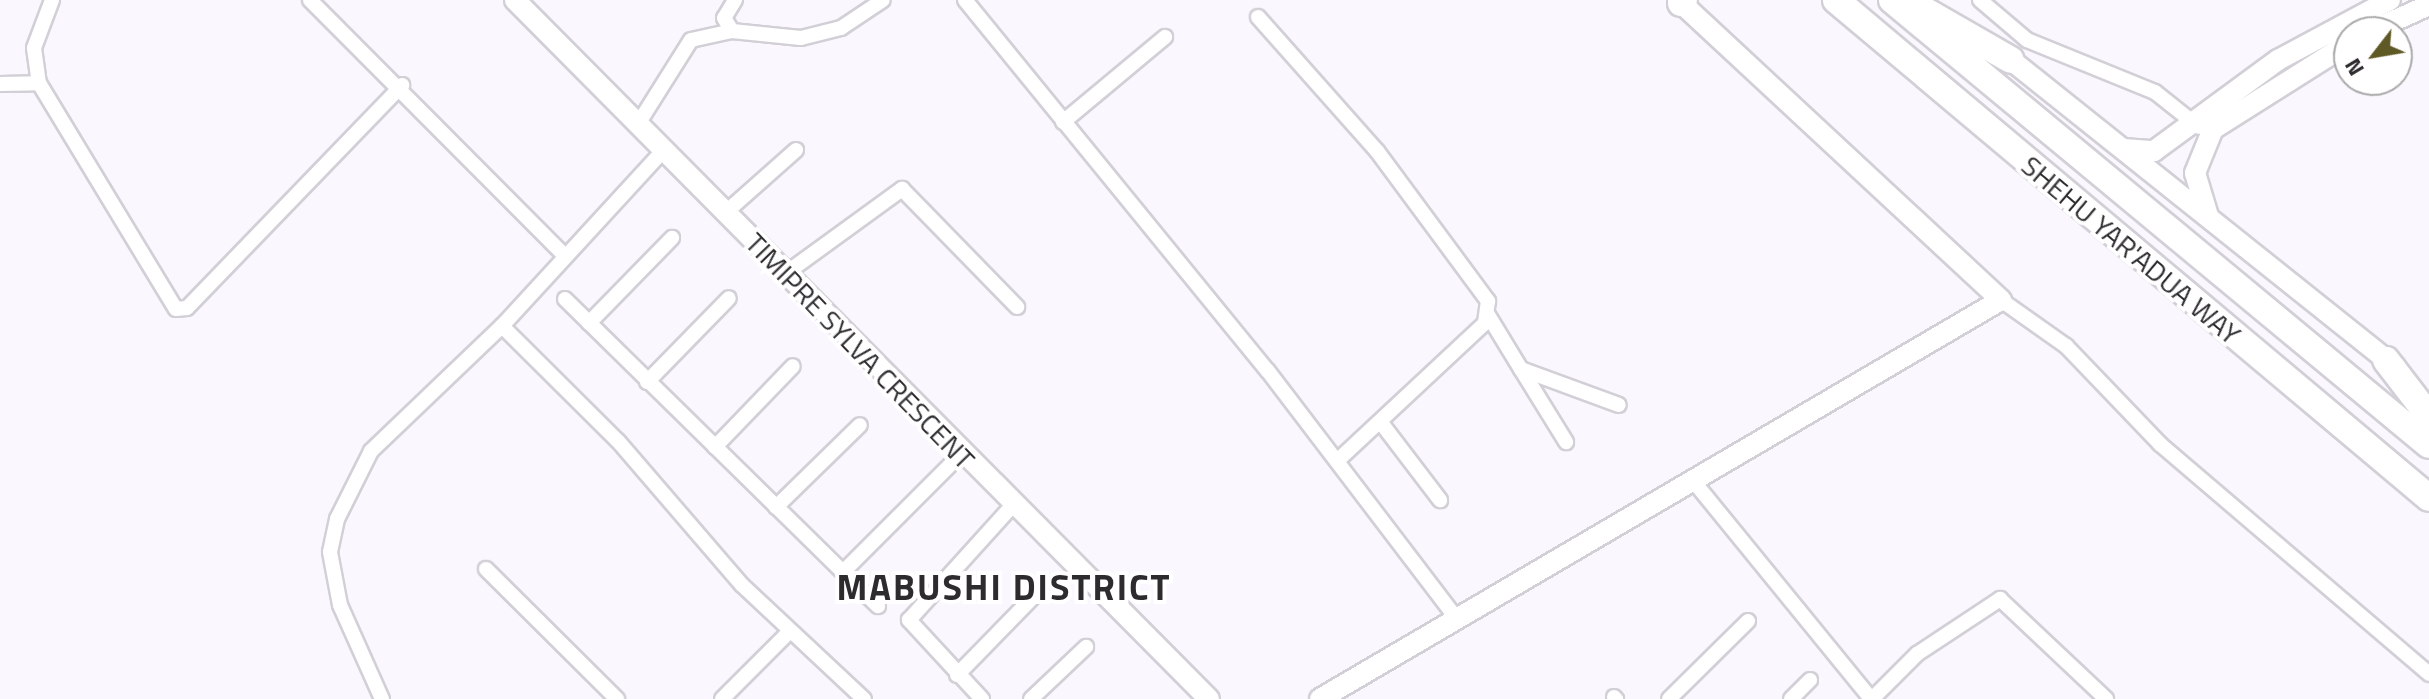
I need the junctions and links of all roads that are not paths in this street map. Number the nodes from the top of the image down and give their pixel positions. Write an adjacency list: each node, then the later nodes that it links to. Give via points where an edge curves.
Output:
1 (52, 0): 22 (street, via 34,48)
2 (310, 0): 24 (street)
3 (515, 0): 26 (street, TIMIPRE SYLVA CRESCENT)
4 (735, 0): 18 (street, via 724,18)
5 (965, 0): 25 (street)
6 (1817, 0): 17 (highway)
7 (1836, 0): 17 (highway, SHEHU YAR'ADUA WAY)
8 (1892, 0): 53 (highway, SHEHU YAR'ADUA WAY)
9 (1906, 0): 21 (highway)
10 (1980, 0): 27 (street, via 2027,40 2155,92)
11 (2390, 0): 27 (street, via 2278,60)
12 (881, 1): 18 (street, via 818,36)
13 (1681, 1): 38 (street)
14 (2429, 5): 15 (street)
15 (2405, 16)
16 (1258, 17): 40 (street, via 1377,151 1481,285)
17 (1865, 27): 58 (highway, SHEHU YAR'ADUA WAY)
18 (732, 31): 26 (street, via 691,40)
19 (1165, 37): 25 (street)
20 (2333, 52): 27 (street)
21 (2011, 60): 28 (street)
22 (39, 83): 23 (street); 24 (street, via 176,309 187,308)
23 (0, 84)
24 (402, 85): 34 (street)
25 (1063, 122): 56 (street)
26 (638, 124): 29 (street, TIMIPRE SYLVA CRESCENT)
27 (2201, 129): 28 (street, via 2154,151); 32 (street, via 2195,173)
28 (2118, 147): 32 (street)
29 (664, 150): 31 (street, TIMIPRE SYLVA CRESCENT); 34 (street)
30 (796, 150): 31 (street)
31 (725, 213): 35 (street, TIMIPRE SYLVA CRESCENT)
32 (2208, 216): 43 (street)
33 (672, 238): 41 (street)
34 (562, 253): 42 (street)
35 (785, 274): 39 (street, via 902,189); 55 (street, TIMIPRE SYLVA CRESCENT)
36 (729, 298): 46 (street)
37 (565, 299): 41 (street)
38 (2001, 300): 57 (street); 70 (street, via 2066,346 2160,444)
39 (1017, 307)
40 (1488, 315): 45 (street); 50 (street)
41 (589, 323): 46 (street)
42 (502, 326): 68 (street); 73 (street, via 394,421 337,519 332,576)
43 (2386, 360): 47 (street); 49 (highway)
44 (793, 366): 54 (street)
45 (1521, 369): 48 (street); 52 (street)
46 (647, 382): 54 (street)
47 (2429, 396)
48 (1619, 405)
49 (2429, 416)
50 (1382, 424): 56 (street); 59 (street)
51 (860, 425): 61 (street)
52 (1566, 442)
53 (2429, 445)
54 (715, 447): 61 (street)
55 (960, 455): 60 (street, TIMIPRE SYLVA CRESCENT); 63 (street)
56 (1338, 460): 66 (street)
57 (1695, 483): 66 (street); 83 (street)
58 (2429, 498)
59 (1440, 500)
60 (1012, 506): 71 (street, via 909,620); 79 (street, TIMIPRE SYLVA CRESCENT)
61 (776, 507): 63 (street)
62 (486, 569): 74 (street)
63 (843, 572): 65 (street)
64 (1037, 593): 71 (street)
65 (878, 606)
66 (1458, 620): 80 (street)
67 (1748, 621): 81 (street)
68 (790, 631): 75 (street); 76 (street)
69 (1086, 647): 78 (street)
70 (2429, 674)
71 (957, 675): 77 (street)
72 (1810, 680): 82 (street)
73 (382, 699)
74 (617, 699)
75 (722, 699)
76 (864, 699)
77 (982, 699)
78 (1031, 699)
79 (1209, 699)
80 (1320, 699)
81 (1669, 699)
82 (1791, 699)
83 (1872, 699): 84 (street, via 1917,654 2000,599)
84 (2106, 699)

